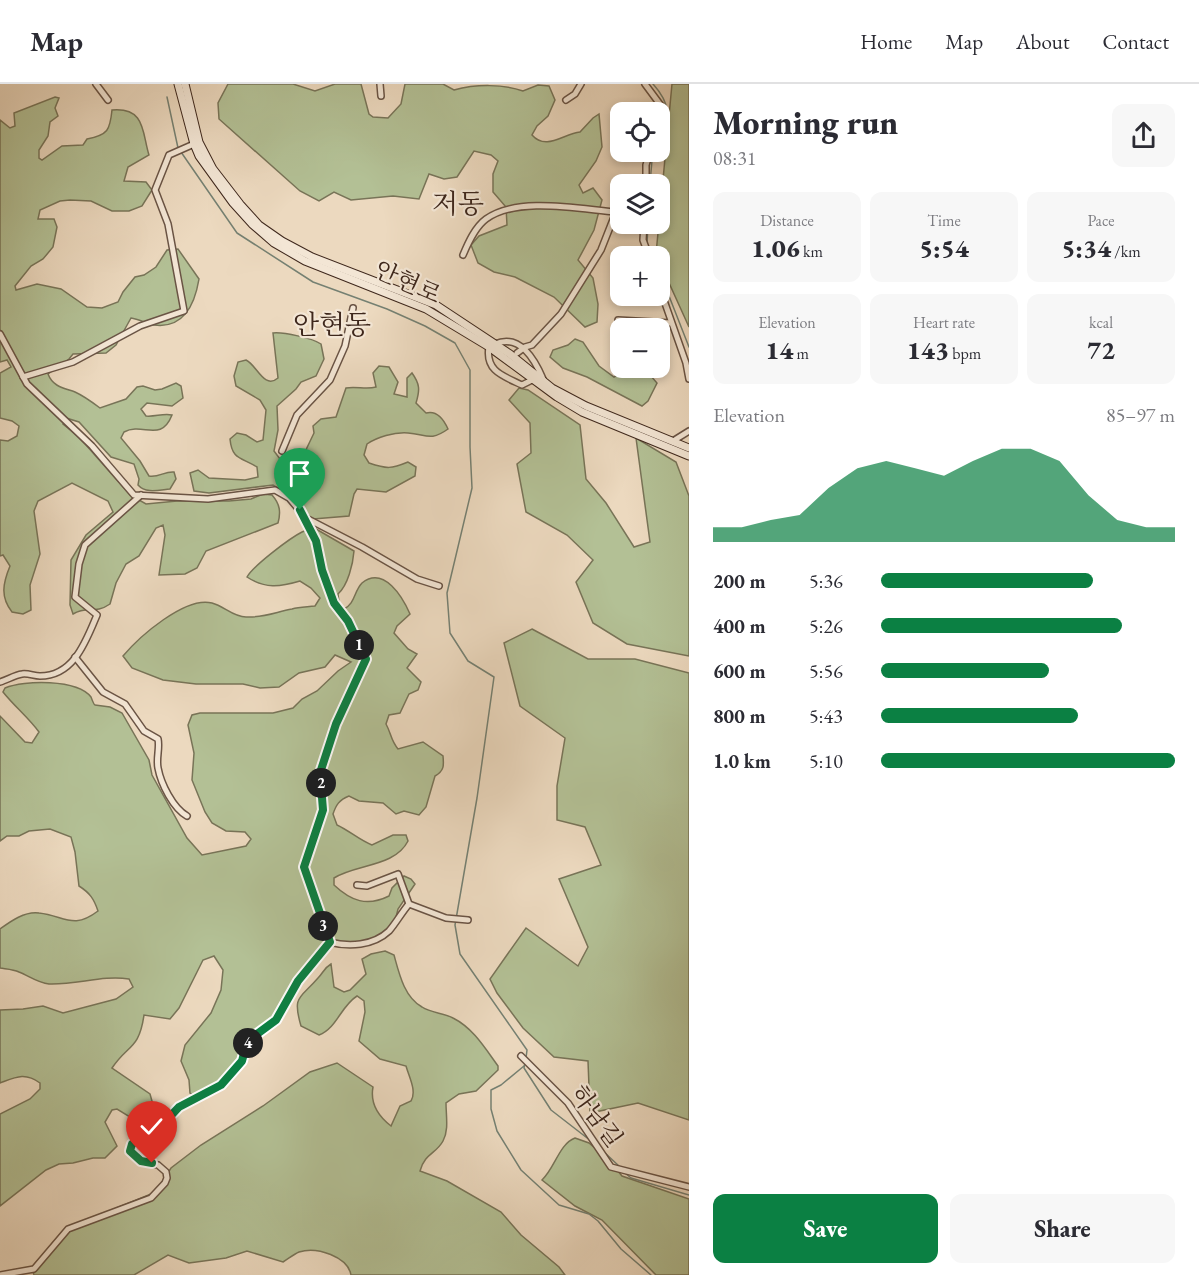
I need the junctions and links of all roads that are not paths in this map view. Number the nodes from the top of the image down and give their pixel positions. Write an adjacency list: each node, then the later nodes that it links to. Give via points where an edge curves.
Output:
1 (96, 84): 8 (street)
2 (178, 84): 11 (street, 안현로)
3 (184, 84): 11 (street, 안현로)
4 (380, 84): 7 (street)
5 (581, 84): 9 (street)
6 (645, 84): 10 (street)
7 (381, 96)
8 (108, 100)
9 (566, 100)
10 (658, 102)
11 (197, 143): 19 (street, 안현로, via 203,162 233,203 274,243 305,261 426,309); 22 (street, via 169,155 155,190 168,224 184,311 140,326 73,363)
12 (610, 211): 14 (street, via 544,206 507,209 480,225)
13 (610, 230): 20 (street, via 561,314 532,345)
14 (463, 255)
15 (666, 306): 17 (street)
16 (352, 308): 29 (street, via 345,346 330,380 297,415)
17 (671, 323): 24 (street)
18 (0, 334): 22 (street)
19 (492, 345): 20 (street, via 501,341); 23 (street, 안현로); 23 (street, via 487,356 496,372 522,385); 25 (street, 안현로)
20 (525, 347): 21 (street); 25 (street)
21 (517, 353)
22 (22, 377): 31 (street, via 92,446 134,495)
23 (534, 379): 30 (street, 안현로, via 582,412)
24 (689, 379)
25 (544, 381): 27 (street, 안현로, via 586,406)
26 (689, 431): 27 (street)
27 (673, 441): 28 (street, 안현로)
28 (689, 447)
29 (282, 451)
30 (689, 456)
31 (141, 495): 32 (street, via 208,499 275,490 289,498); 34 (street, via 85,545 75,597 97,615)
32 (306, 518): 33 (street, via 417,579); 40 (street, via 334,603 348,621 366,659 336,724 320,773 323,810 304,867)
33 (439, 586)
34 (75, 657): 35 (street, via 67,668 54,674 23,673); 36 (street, via 102,692 125,704 144,731 158,739 158,769 173,804)
35 (0, 682)
36 (187, 816)
37 (357, 885): 38 (street, via 367,886 398,874)
38 (409, 904): 39 (street, via 446,918); 40 (street, via 379,938 346,946)
39 (468, 920)
40 (330, 942): 43 (street, via 298,981 276,1020 253,1037 242,1061 221,1085 179,1107 162,1125 132,1144 130,1151 141,1161 158,1165 166,1172 165,1183 151,1198 68,1229 34,1269)
41 (521, 1056): 42 (street, 하남길, via 568,1103 611,1167)
42 (689, 1187)
43 (0, 1275)

